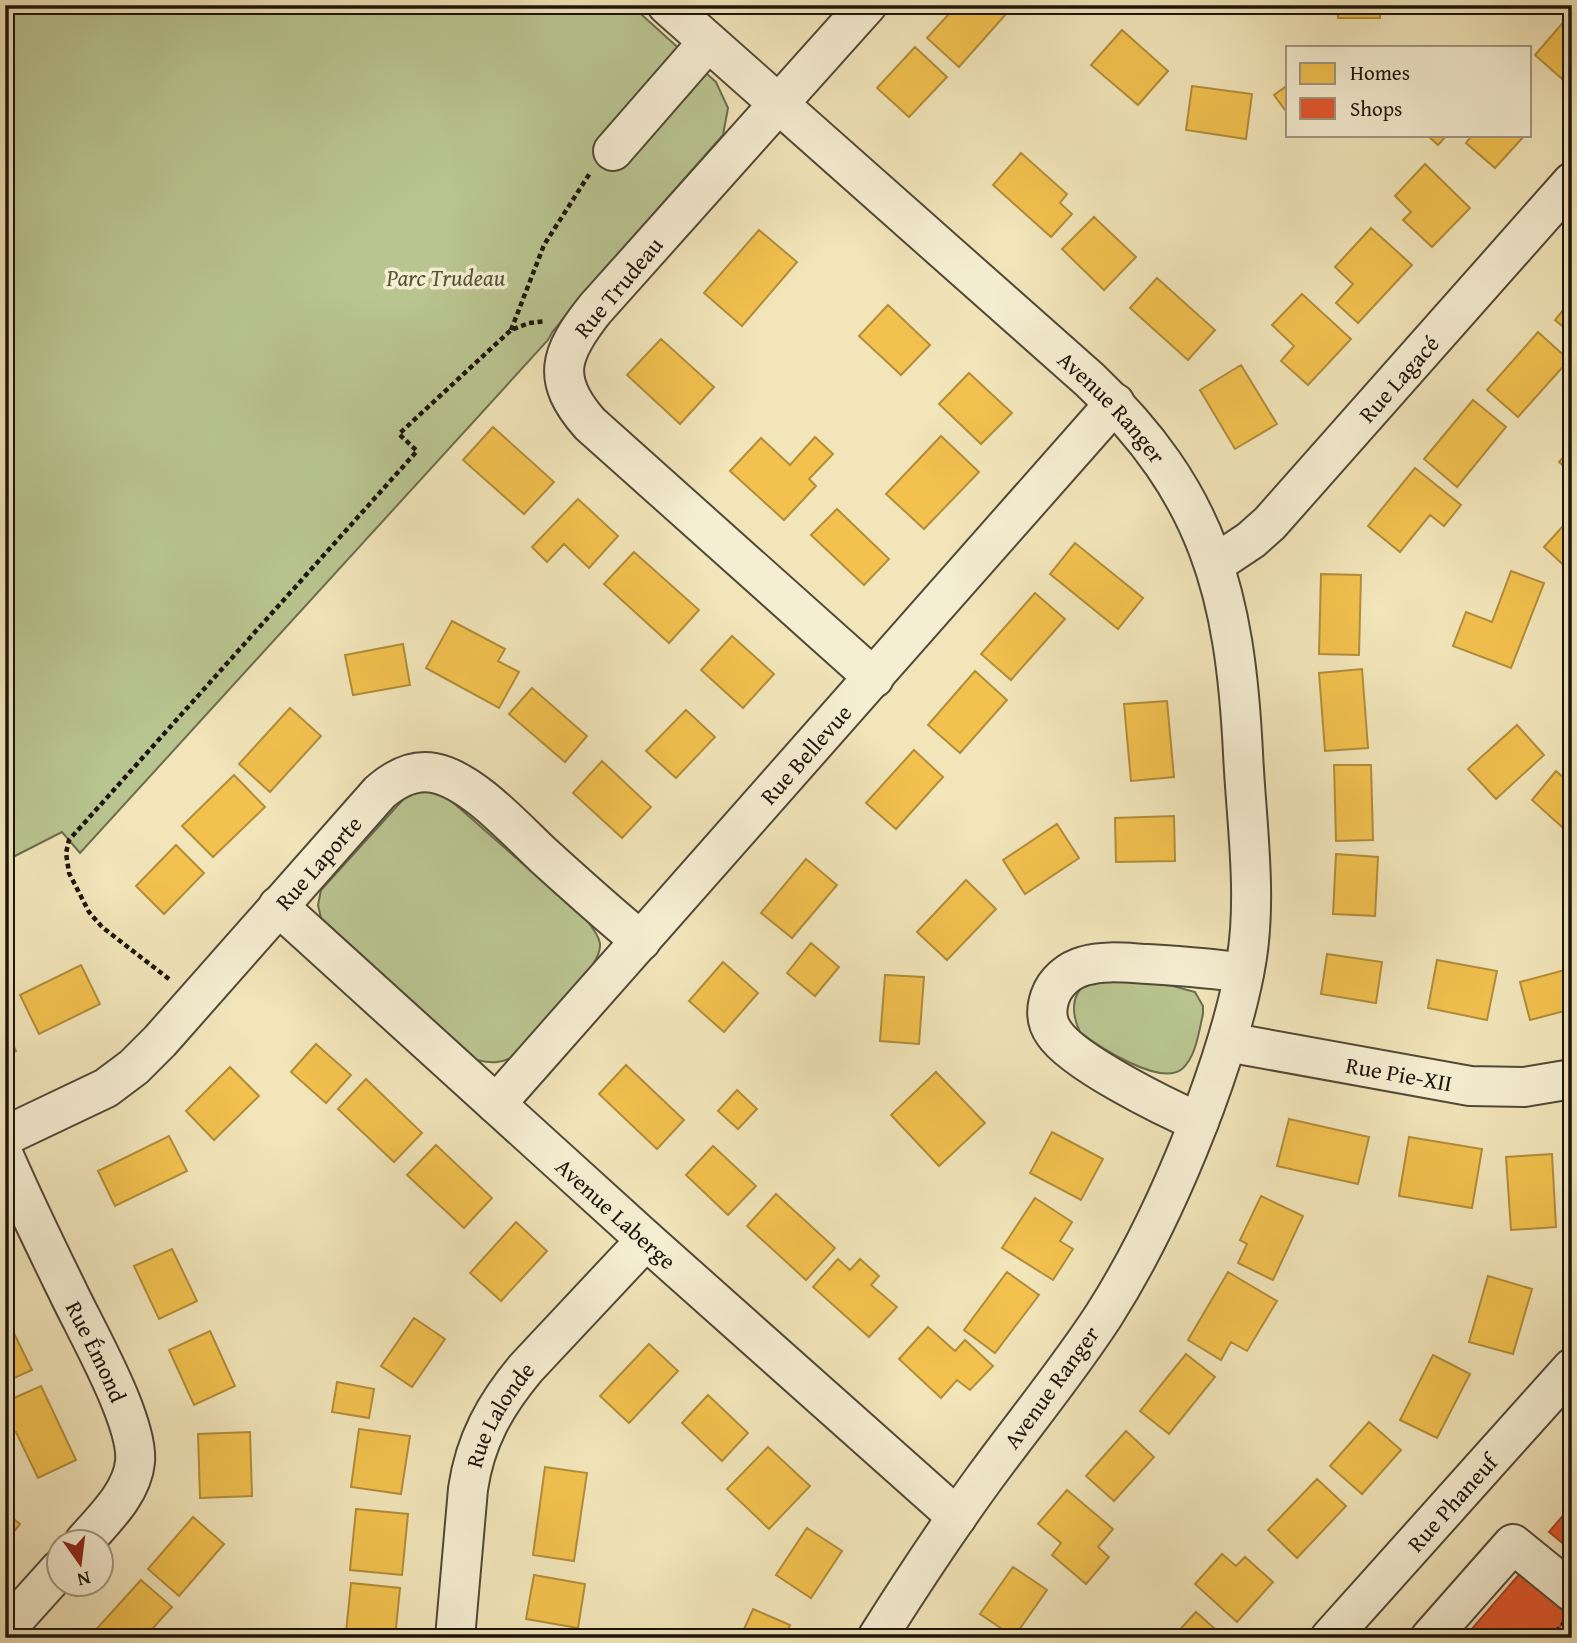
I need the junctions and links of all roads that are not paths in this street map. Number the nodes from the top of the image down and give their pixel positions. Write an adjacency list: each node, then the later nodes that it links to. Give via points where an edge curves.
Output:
1 (667, 5): 3 (street, Avenue Ranger)
2 (867, 5): 4 (street, Rue Trudeau)
3 (708, 42): 4 (street, Avenue Ranger); 5 (street)
4 (778, 105): 7 (street, Avenue Ranger); 9 (street, Rue Trudeau, via 581,326 566,356 566,388 571,402 602,437)
5 (613, 151)
6 (1572, 182): 8 (street, Rue Lagacé, via 1270,523)
7 (1115, 403): 8 (street, Avenue Ranger, via 1154,449 1184,495); 9 (street, Rue Bellevue)
8 (1215, 564): 12 (street, Avenue Ranger, via 1232,630 1241,725 1249,885)
9 (874, 678): 11 (street, Rue Bellevue)
10 (278, 906): 11 (street, Rue Laporte, via 380,792 405,775 432,772 471,791); 15 (street, Avenue Laberge); 17 (street, Rue Laporte, via 147,1055 122,1077)
11 (642, 941): 15 (street, Rue Bellevue)
12 (1244, 973): 13 (street, Avenue Ranger); 16 (street, via 1104,963 1072,970 1051,994 1049,1022 1065,1045 1100,1070)
13 (1227, 1042): 14 (street, Rue Pie-XII, via 1470,1086 1524,1087); 16 (street, Avenue Ranger)
14 (1572, 1079)
15 (496, 1104): 19 (street, Avenue Laberge)
16 (1199, 1122): 21 (street, Avenue Ranger, via 1157,1219 1111,1304)
17 (5, 1136)
18 (5, 1158): 22 (street, Rue Émond, via 132,1435 136,1460 130,1483)
19 (646, 1240): 21 (street, Avenue Laberge); 26 (street, Rue Lalonde, via 526,1368 484,1429 468,1489)
20 (1572, 1368): 28 (street, Rue Phaneuf)
21 (957, 1517): 27 (street, Avenue Ranger)
22 (96, 1528)
23 (46, 1585): 25 (street)
24 (1572, 1592): 29 (street, via 1513,1544)
25 (5, 1630)
26 (455, 1638)
27 (877, 1638)
28 (1330, 1638)
29 (1430, 1638)

